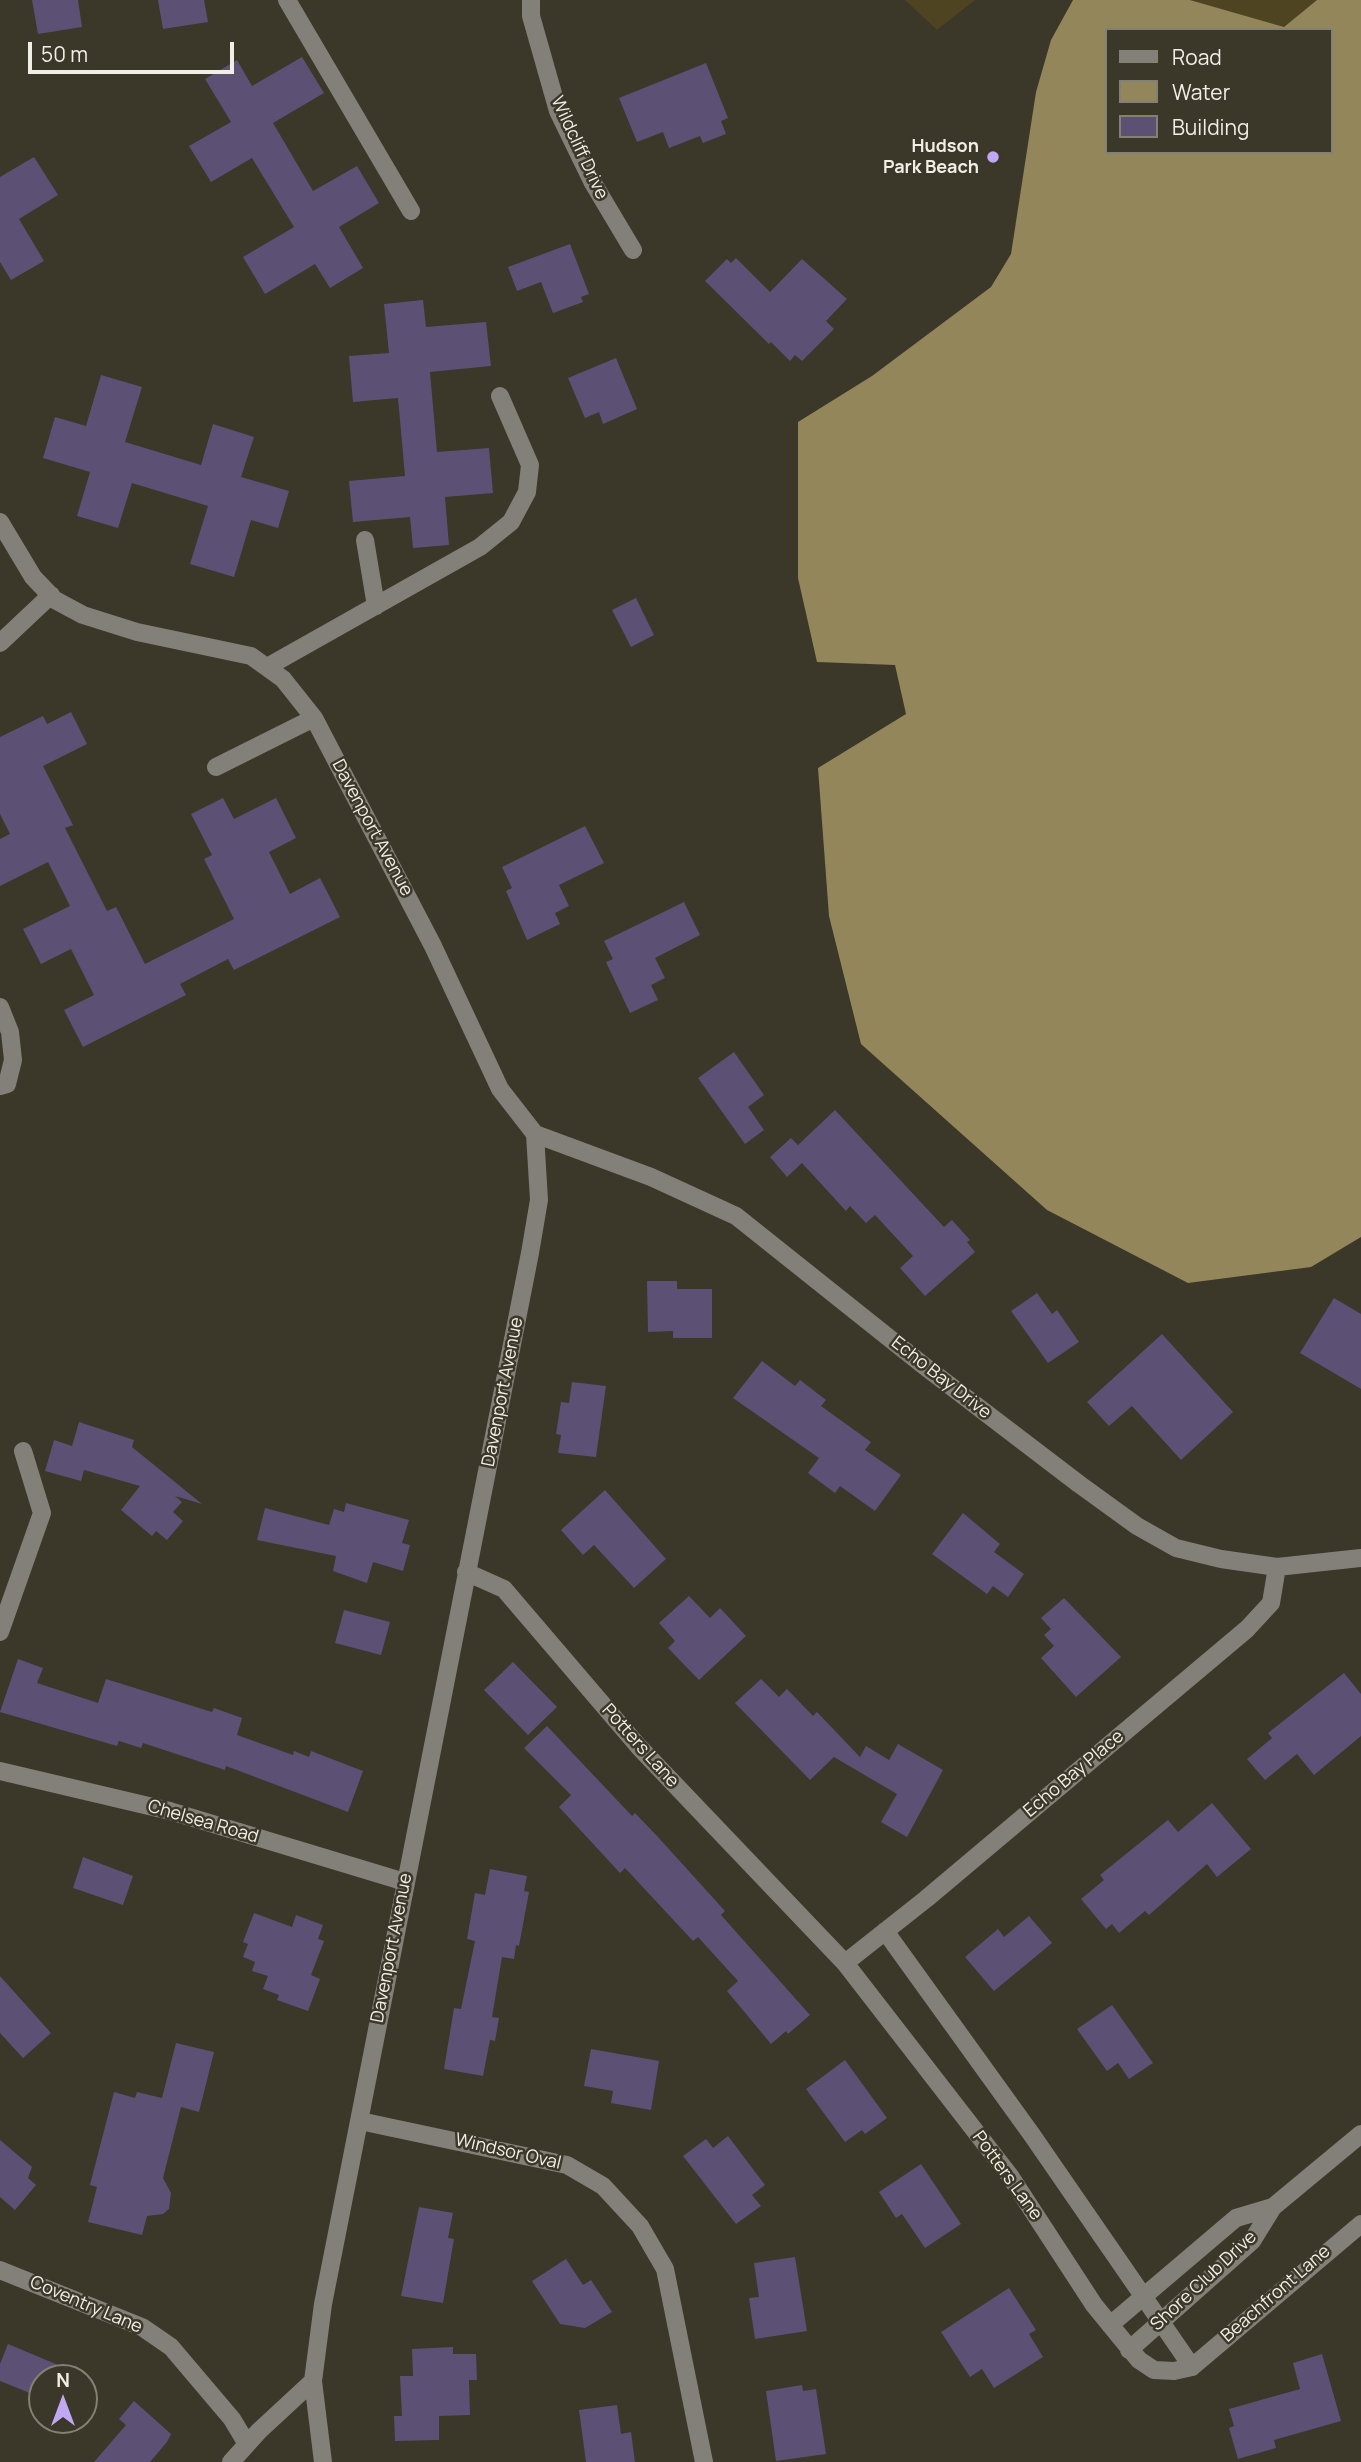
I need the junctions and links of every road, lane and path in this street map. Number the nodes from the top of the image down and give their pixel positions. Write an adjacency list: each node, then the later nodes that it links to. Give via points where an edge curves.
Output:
1 (287, 0): 3 (street)
2 (531, 0): 4 (street, Wildcliff Drive, via 531,16 558,111)
3 (411, 211)
4 (633, 250)
5 (500, 396): 9 (street, via 530,465 527,492 511,522 480,547)
6 (1, 526): 8 (street, Davenport Avenue, via 33,577)
7 (365, 540): 9 (street)
8 (51, 595): 10 (street); 11 (street, Davenport Avenue, via 83,615 137,632 251,656)
9 (376, 606): 11 (street)
10 (0, 643)
11 (267, 667): 12 (street, Davenport Avenue, via 283,679)
12 (314, 718): 13 (street); 16 (street, Davenport Avenue, via 433,946 500,1088)
13 (216, 766)
14 (0, 1007): 15 (street, via 10,1032 13,1060 7,1084)
15 (0, 1086)
16 (536, 1135): 19 (street, Echo Bay Drive, via 651,1177 736,1216 922,1365 1137,1526 1176,1548); 20 (street, Davenport Avenue, via 539,1200)
17 (23, 1451): 21 (street, via 42,1513)
18 (1361, 1558): 19 (street, Echo Bay Drive)
19 (1277, 1567): 24 (street, Echo Bay Place, via 1270,1603 1247,1629)
20 (466, 1572): 23 (street, Davenport Avenue); 25 (street, Potters Lane, via 505,1589 639,1747)
21 (0, 1632)
22 (0, 1770): 23 (street, Chelsea Road, via 170,1811)
23 (405, 1882): 26 (street, Davenport Avenue)
24 (885, 1931): 25 (street, Echo Bay Place); 31 (street)
25 (845, 1962): 32 (street, Potters Lane, via 1010,2176)
26 (360, 2121): 36 (street, Davenport Avenue, via 323,2304); 40 (street, Windsor Oval, via 567,2165 603,2186 640,2226 665,2269)
27 (1361, 2134): 28 (street, Shore Club Drive)
28 (1273, 2207): 31 (street, Shore Club Drive, via 1237,2218); 33 (street, Shore Club Drive, via 1252,2241)
29 (1361, 2224): 35 (street, Beachfront Lane)
30 (0, 2270): 37 (street, Coventry Lane, via 142,2327 171,2347 232,2418)
31 (1143, 2297): 32 (street, Shore Club Drive); 33 (street)
32 (1110, 2325): 34 (street, Potters Lane)
33 (1161, 2325): 34 (street, Shore Club Drive); 35 (street)
34 (1129, 2350): 35 (street, Potters Lane, via 1154,2370)
35 (1192, 2367)
36 (313, 2381): 37 (street); 39 (street, Davenport Avenue)
37 (247, 2444): 38 (street)
38 (231, 2462)
39 (323, 2462)
40 (704, 2462)

